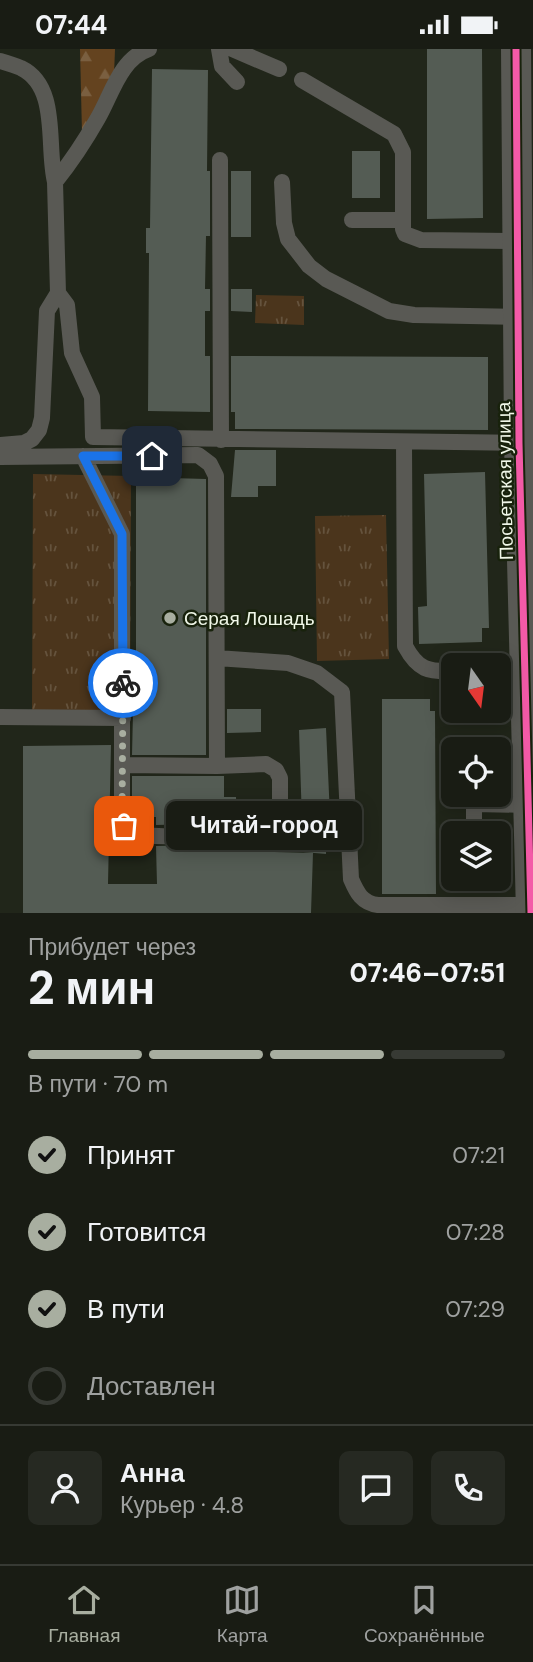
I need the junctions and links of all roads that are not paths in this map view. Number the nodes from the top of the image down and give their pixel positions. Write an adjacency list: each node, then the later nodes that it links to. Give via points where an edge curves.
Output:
1 (149, 49): 11 (lane, via 138,53 118,77 87,138)
2 (219, 49): 8 (lane, via 222,66)
3 (232, 49): 6 (lane)
4 (516, 49): 14 (street, Посьетская улица)
5 (0, 61): 11 (lane, via 22,68 37,80 46,97)
6 (279, 69)
7 (302, 80): 13 (lane, via 394,134 400,142)
8 (237, 82)
9 (220, 160): 17 (lane)
10 (282, 182): 16 (lane, via 288,239 326,279 388,311)
11 (55, 183): 15 (lane)
12 (352, 220): 13 (lane)
13 (403, 221): 14 (lane, via 405,234 421,240)
14 (516, 241): 16 (street, Посьетская улица)
15 (58, 293): 17 (lane, via 67,305 72,353 92,397 93,437); 20 (lane, via 47,311 45,400 39,430 24,443)
16 (517, 317): 19 (street, Посьетская улица)
17 (220, 440): 18 (lane)
18 (404, 442): 19 (lane); 26 (lane, via 405,646 423,668)
19 (519, 443): 23 (street, Посьетская улица)
20 (0, 445)
21 (83, 456): 22 (lane); 24 (lane, via 198,455 210,464 216,476); 28 (lane, via 122,534)
22 (0, 457)
23 (527, 539): 25 (street, Посьетская улица)
24 (218, 658): 30 (lane); 33 (lane, via 288,663 317,673 342,692 351,879 362,899 378,905)
25 (512, 670): 32 (street, Посьетская улица)
26 (441, 672)
27 (0, 717): 28 (lane)
28 (123, 718): 29 (lane)
29 (122, 765): 30 (lane); 30 (lane, via 122,820 129,833 196,835 268,830 277,825 280,778 276,770 266,764)
30 (217, 765)
31 (511, 803): 32 (lane)
32 (529, 805): 33 (street, Посьетская улица)
33 (531, 909)

